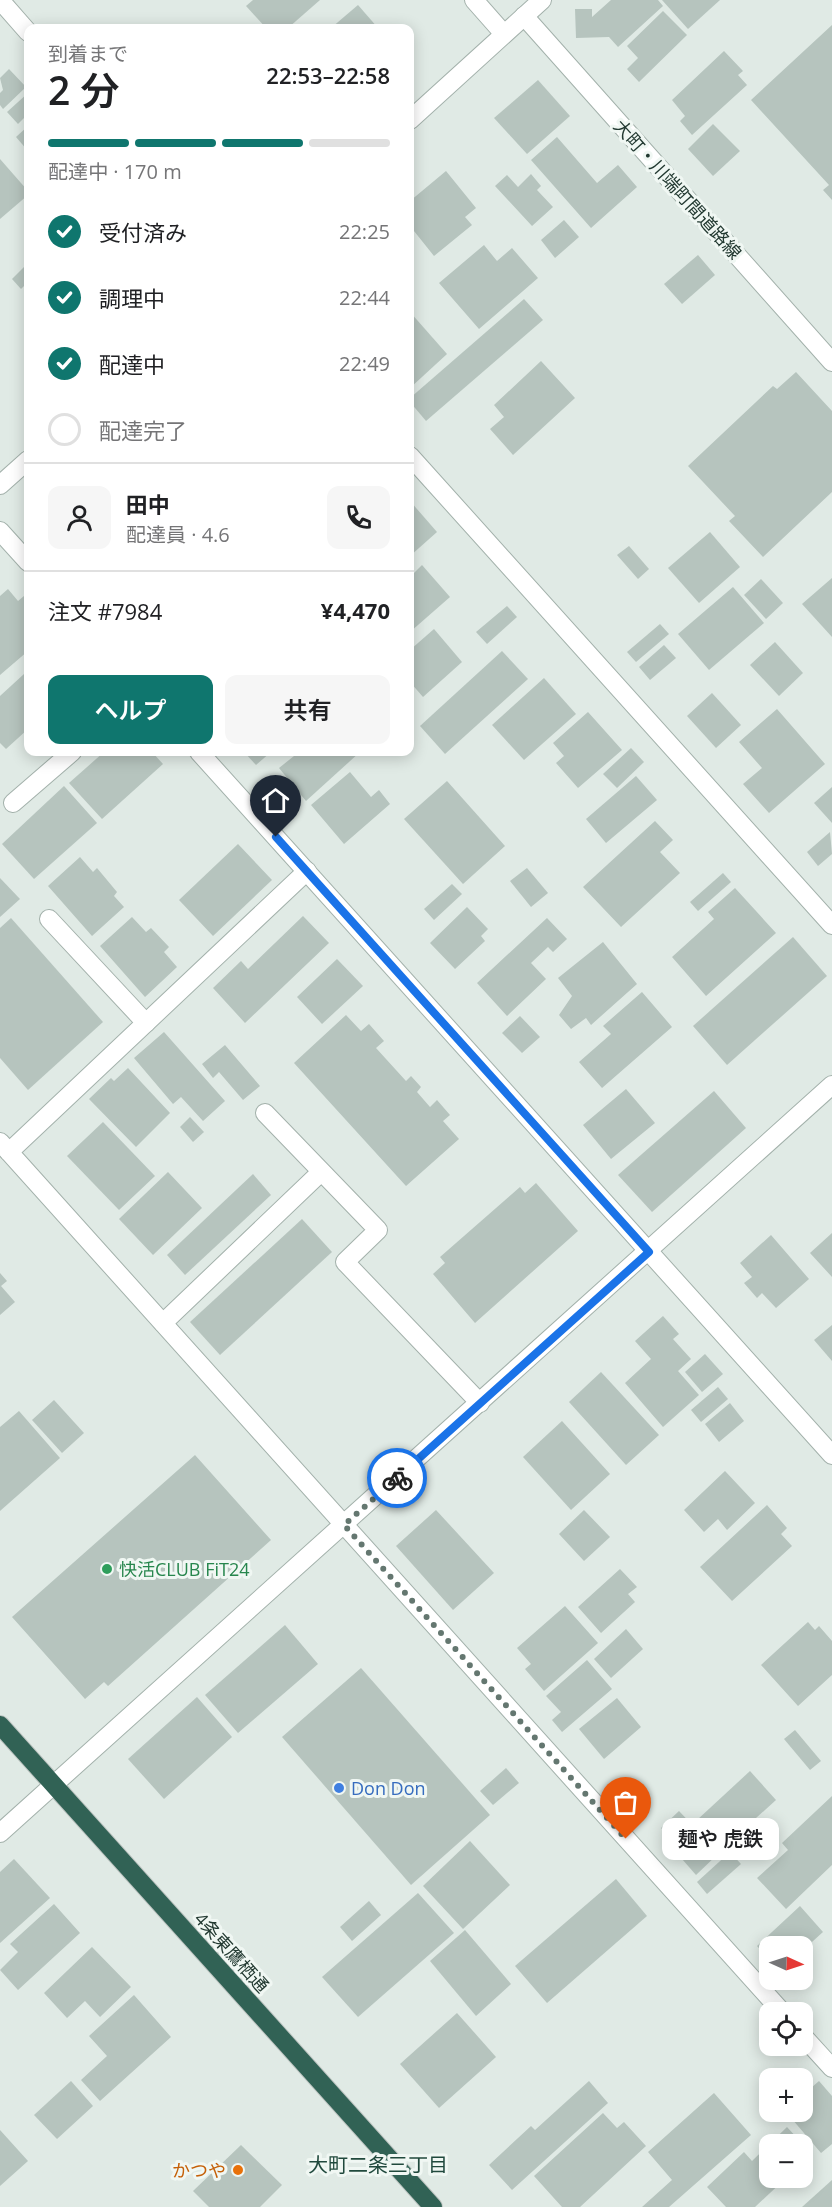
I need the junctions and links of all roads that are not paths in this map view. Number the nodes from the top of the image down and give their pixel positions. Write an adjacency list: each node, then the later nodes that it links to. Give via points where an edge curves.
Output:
1 (0, 0): 5 (street)
2 (474, 0): 6 (street)
3 (542, 0): 4 (street)
4 (524, 16): 6 (street); 8 (street, 大町・川端町間道路線)
5 (24, 27)
6 (504, 34): 7 (street)
7 (414, 116)
8 (832, 362)
9 (414, 460): 19 (street)
10 (24, 464): 11 (street)
11 (0, 485)
12 (0, 531): 13 (street)
13 (24, 558)
14 (67, 756): 16 (street)
15 (203, 756): 17 (street)
16 (13, 803)
17 (307, 871): 20 (street); 25 (street)
18 (49, 919): 20 (street)
19 (832, 925)
20 (146, 1023): 23 (street)
21 (832, 1085): 25 (street)
22 (265, 1113): 24 (street)
23 (5, 1147): 26 (street)
24 (321, 1172): 26 (street); 27 (street, via 378,1230 345,1262)
25 (649, 1252): 27 (street); 28 (street)
26 (163, 1323): 29 (street)
27 (480, 1403): 29 (street)
28 (832, 1455)
29 (344, 1525): 31 (street); 33 (street)
30 (0, 1725): 31 (highway, 4条東鷹栖通)
31 (54, 1785): 32 (street); 36 (highway, 4条東鷹栖通)
32 (0, 1833)
33 (773, 2002)
34 (813, 2047): 35 (street)
35 (832, 2068)
36 (434, 2207)

